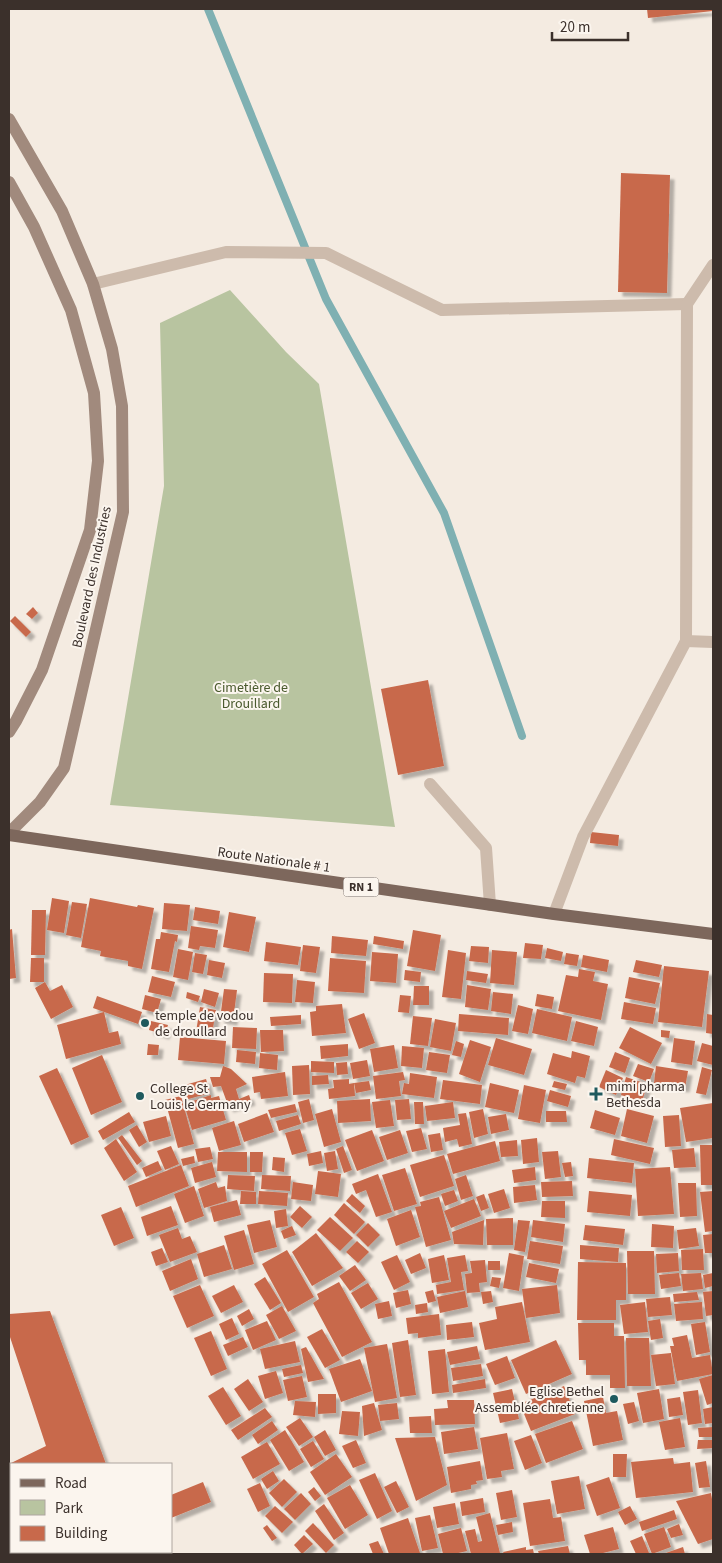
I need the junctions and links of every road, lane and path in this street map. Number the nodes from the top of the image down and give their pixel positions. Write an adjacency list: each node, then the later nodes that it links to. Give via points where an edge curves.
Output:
1 (9, 119): 4 (main road, Boulevard des Industries, via 62,211)
2 (9, 182): 8 (main road, Boulevard des Industries, via 71,310 94,393 98,461 90,530 42,670)
3 (713, 265): 5 (lane)
4 (93, 284): 5 (lane, via 226,252 326,253 442,310); 10 (main road, Boulevard des Industries, via 112,349 122,406 123,512 64,768 40,802)
5 (687, 304): 6 (lane)
6 (686, 641): 7 (lane); 12 (lane, via 583,837)
7 (713, 642)
8 (9, 732)
9 (430, 784): 11 (lane, via 486,848)
10 (9, 834): 11 (main road, Route Nationale # 1 / RN 1)
11 (490, 905): 12 (main road, Route Nationale # 1 / RN 1)
12 (554, 914): 13 (main road, Route Nationale # 1 / RN 1)
13 (713, 934)

